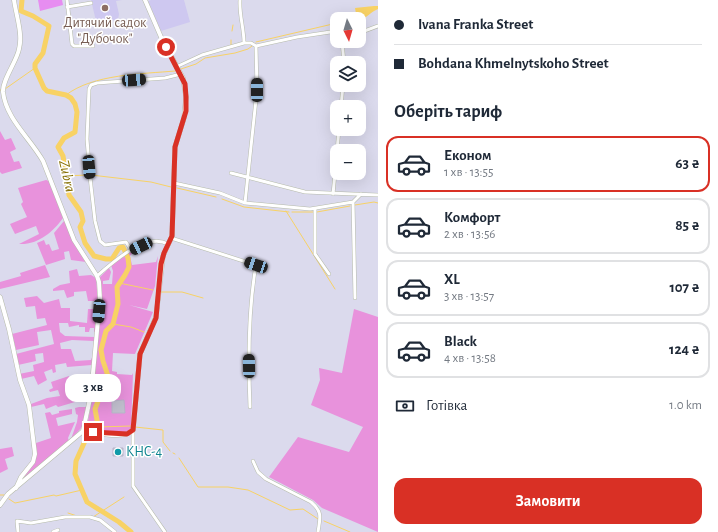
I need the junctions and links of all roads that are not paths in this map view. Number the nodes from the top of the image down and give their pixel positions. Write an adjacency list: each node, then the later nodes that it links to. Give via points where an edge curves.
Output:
1 (14, 0): 29 (street, via 20,43 4,87 7,107 43,161 74,240)
2 (67, 0): 6 (street)
3 (145, 0): 13 (street)
4 (240, 0): 10 (street, via 239,14 244,30)
5 (91, 3): 6 (street)
6 (67, 8): 11 (street, via 72,44)
7 (378, 26): 8 (street)
8 (366, 30)
9 (330, 32): 12 (street)
10 (244, 43): 12 (street); 13 (street, via 202,55)
11 (93, 46)
12 (256, 46): 16 (street, via 257,90)
13 (176, 67): 14 (street)
14 (181, 74): 18 (street, via 186,89 186,106 175,147); 27 (street, via 165,78 98,83 91,85 89,89 87,139 95,221 101,243 108,246 126,242)
15 (231, 173): 16 (street)
16 (249, 177): 19 (street, via 305,192); 23 (street)
17 (334, 180): 19 (street)
18 (174, 183): 23 (street, via 220,193); 25 (street)
19 (333, 194): 20 (street)
20 (361, 194): 21 (street); 22 (street)
21 (378, 195)
22 (354, 202): 24 (street); 31 (street)
23 (245, 203): 24 (street)
24 (315, 209): 28 (street, via 315,254)
25 (171, 238): 26 (street); 32 (street, via 256,265 249,337)
26 (168, 244): 27 (street, via 162,240 152,240); 33 (street, via 161,264 156,318 139,359)
27 (129, 251): 29 (street)
28 (329, 274)
29 (97, 276): 34 (street, via 100,299 92,394)
30 (0, 297): 36 (street, via 20,380 29,404 35,454 33,462 18,482)
31 (355, 298)
32 (250, 407)
33 (133, 430): 34 (street, via 127,434); 38 (street, via 133,486)
34 (84, 431): 36 (street)
35 (253, 461): 45 (street, via 258,472 266,479 317,507 320,519)
36 (16, 489): 37 (street, via 8,494)
37 (0, 506)
38 (162, 527): 43 (street); 44 (street)
39 (58, 530): 41 (street)
40 (18, 532): 42 (street, via 17,521 31,523 72,516 100,520)
41 (53, 532)
42 (115, 532)
43 (162, 532)
44 (165, 532)
45 (318, 532)

